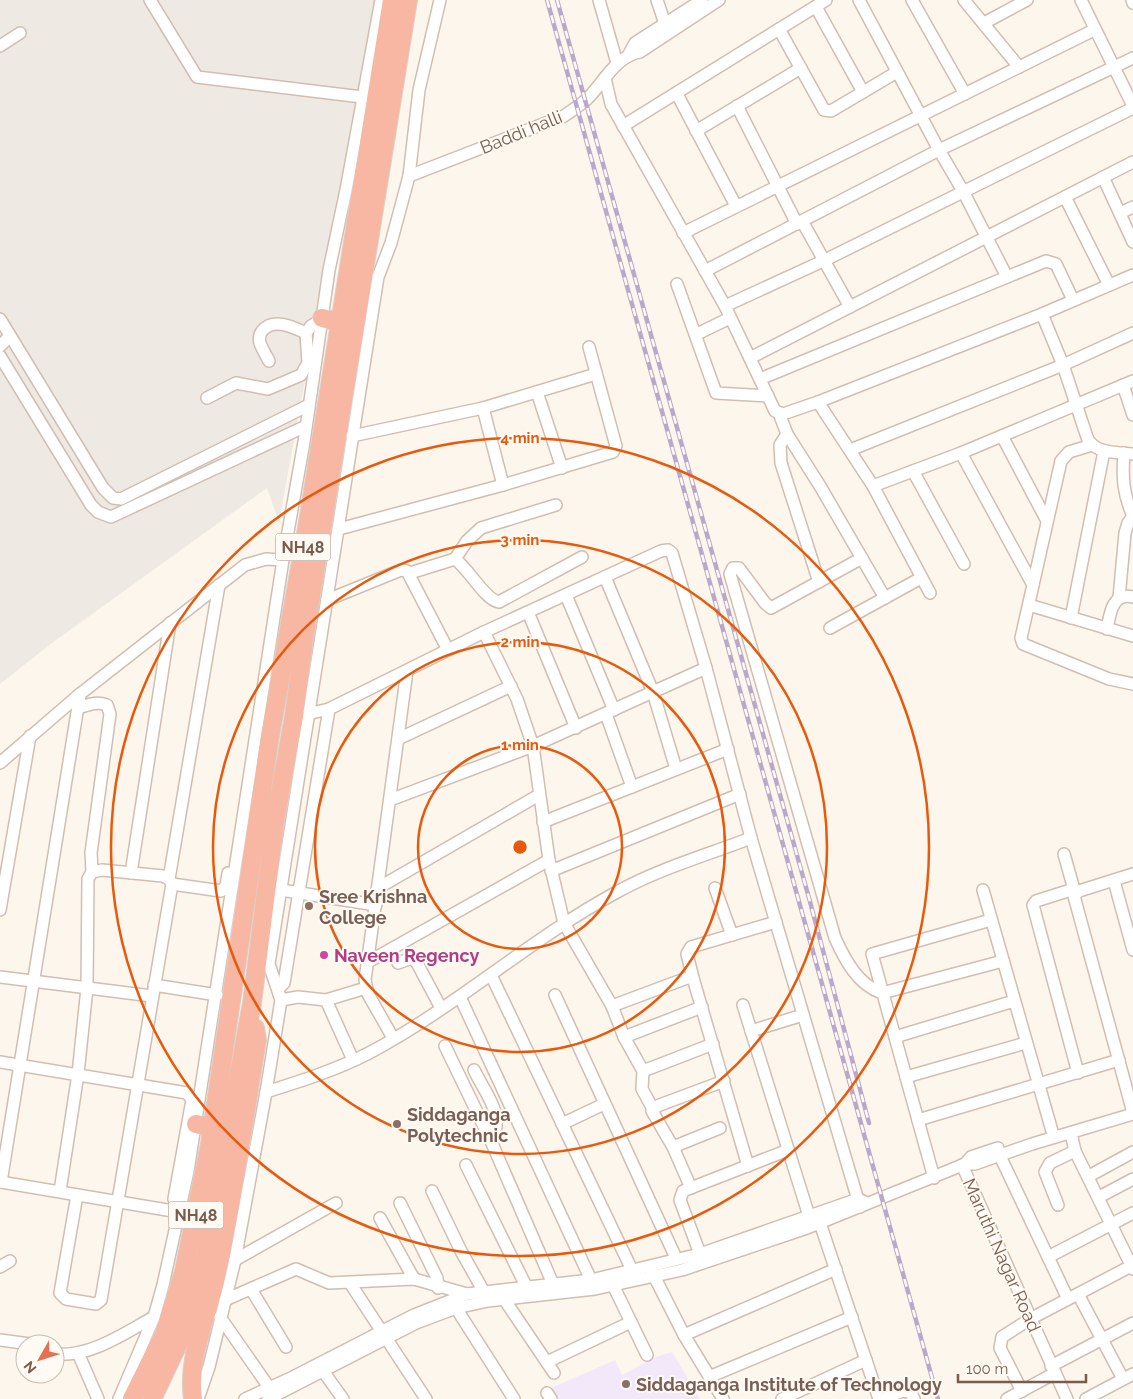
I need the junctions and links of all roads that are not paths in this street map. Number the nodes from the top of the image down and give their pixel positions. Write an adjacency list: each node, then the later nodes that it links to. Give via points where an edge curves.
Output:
1 (150, 0): 34 (street, via 197,77)
2 (381, 0): 34 (street)
3 (392, 0): 68 (highway, NH48)
4 (408, 0): 197 (highway, NH48, via 275,821)
5 (440, 0): 44 (street, via 420,90)
6 (599, 0): 25 (street)
7 (657, 0): 18 (street)
8 (702, 0): 18 (street)
9 (718, 0): 23 (street, Baddi halli, via 640,52)
10 (826, 0): 16 (street)
11 (859, 0): 29 (street)
12 (912, 0): 33 (street)
13 (964, 0): 17 (street)
14 (1027, 0): 17 (street)
15 (1080, 0): 20 (street)
16 (816, 6): 19 (street); 31 (street)
17 (984, 23): 26 (street)
18 (665, 24): 23 (street, via 635,43)
19 (780, 29): 27 (street); 32 (street)
20 (1094, 30): 26 (street); 28 (street)
21 (20, 34): 22 (street)
22 (0, 46)
23 (629, 54): 25 (street, Baddi halli)
24 (1133, 58): 28 (street)
25 (617, 64): 30 (street, Baddi halli)
26 (1019, 67): 33 (street)
27 (801, 68): 31 (street, via 824,110); 37 (street)
28 (1113, 68): 38 (street); 42 (street)
29 (897, 72): 31 (street); 39 (street)
30 (604, 78): 35 (street, Baddi halli); 36 (street)
31 (863, 92)
32 (677, 94): 40 (street); 41 (street)
33 (965, 94): 39 (street)
34 (362, 97): 68 (street, via 329,270)
35 (588, 98): 36 (street); 44 (street, Baddi halli, via 564,116)
36 (611, 104): 40 (street)
37 (736, 106): 41 (street); 46 (street)
38 (1133, 107): 47 (street)
39 (921, 116): 42 (street); 46 (street)
40 (623, 126): 53 (street)
41 (696, 131): 49 (street)
42 (939, 150): 47 (street); 52 (street)
43 (1133, 162): 45 (street)
44 (409, 176): 93 (street, via 391,243 378,276)
45 (1103, 178): 48 (street); 51 (street)
46 (777, 184): 49 (street); 52 (street)
47 (963, 191): 54 (street); 56 (street)
48 (1065, 196): 54 (street); 61 (street)
49 (736, 206): 53 (street)
50 (1133, 207): 51 (street)
51 (1120, 213): 55 (street)
52 (800, 222): 56 (street); 57 (street)
53 (683, 233): 57 (street)
54 (988, 237): 59 (street); 64 (street)
55 (1133, 242)
56 (823, 261): 63 (street); 64 (street)
57 (705, 271): 63 (street)
58 (1133, 275): 61 (street)
59 (1007, 277): 62 (street, via 1052,261); 80 (street)
60 (677, 284): 71 (street)
61 (1109, 285): 62 (street)
62 (1073, 300): 65 (street)
63 (725, 306): 66 (street)
64 (850, 307): 76 (street)
65 (1042, 314): 78 (street); 85 (street)
66 (730, 318): 71 (street); 76 (street)
67 (0, 319): 72 (street)
68 (327, 320): 69 (street, via 311,326); 86 (street); 141 (highway, NH48, via 308,522)
69 (306, 333): 77 (street, via 275,324 263,330 260,343); 84 (street, via 308,363 301,375 268,389 236,383)
70 (1133, 333): 78 (street)
71 (697, 334): 83 (street, via 716,393)
72 (10, 336): 73 (street); 86 (street, via 103,488 113,498 121,498)
73 (0, 346)
74 (589, 347): 79 (street)
75 (0, 356): 91 (street, via 92,505 105,516 111,517)
76 (750, 358): 80 (street)
77 (269, 361)
78 (1063, 365): 87 (street); 96 (street)
79 (596, 374): 82 (street); 100 (street, via 615,449)
80 (760, 379): 83 (street)
81 (1128, 383): 87 (street); 90 (street)
82 (537, 392): 88 (street); 100 (street)
83 (768, 396): 89 (street)
84 (207, 398)
85 (818, 402): 89 (street); 96 (street)
86 (309, 406): 91 (street)
87 (1076, 406): 94 (street); 95 (street)
88 (483, 408): 93 (street); 102 (street)
89 (779, 413): 92 (street)
90 (1133, 414)
91 (306, 426): 111 (street)
92 (787, 434): 109 (street); 117 (street, via 780,445 781,463)
93 (352, 436): 107 (street)
94 (1002, 436): 98 (street); 106 (street)
95 (1092, 445): 97 (street); 106 (street, via 1063,456)
96 (850, 450): 103 (street)
97 (1104, 451): 99 (street); 128 (street)
98 (961, 453): 101 (street); 119 (street)
99 (1129, 453): 105 (street, via 1122,478 1125,499)
100 (562, 468): 102 (street)
101 (913, 471): 103 (street); 112 (street)
102 (503, 485): 107 (street)
103 (873, 486): 116 (street)
104 (556, 505): 110 (street, via 481,528)
105 (1133, 516): 124 (street, via 1125,533)
106 (1047, 521): 119 (street)
107 (339, 529): 125 (street)
108 (582, 557): 110 (street, via 499,602 491,600 466,567)
109 (862, 558): 117 (street); 123 (street)
110 (455, 559): 113 (street)
111 (283, 560): 118 (street, via 258,560 245,565); 141 (street)
112 (964, 564)
113 (410, 573): 125 (street, via 401,570); 134 (street)
114 (275, 575): 164 (street, via 226,886 221,891)
115 (605, 577): 121 (street); 135 (street, via 661,551 672,553); 139 (street)
116 (921, 578): 120 (street); 123 (street)
117 (820, 582): 190 (street, via 772,608 765,604 739,568 733,568 730,574 835,938 858,978)
118 (218, 585): 129 (street); 164 (street)
119 (1033, 585): 126 (street)
120 (930, 593)
121 (566, 595): 127 (street); 144 (street)
122 (1133, 597): 124 (street)
123 (885, 598): 130 (street)
124 (1119, 598): 131 (street, via 1114,603)
125 (327, 600): 145 (street)
126 (1028, 605): 128 (street); 137 (street, via 1021,638 1023,644 1109,678)
127 (528, 612): 132 (street); 146 (street)
128 (1071, 618): 131 (street)
129 (170, 623): 140 (street); 162 (street)
130 (830, 628)
131 (1106, 630): 133 (street)
132 (484, 632): 134 (street); 138 (street)
133 (1133, 636)
134 (448, 650): 136 (street)
135 (706, 668): 139 (street); 150 (street)
136 (407, 671): 143 (street); 148 (street)
137 (1133, 684)
138 (511, 686): 148 (street); 149 (street)
139 (654, 692): 144 (street); 152 (street)
140 (80, 694): 142 (street); 147 (street)
141 (268, 705): 193 (street); 228 (highway, NH48)
142 (78, 708): 161 (street, via 93,703 107,706 110,710 91,853); 186 (street)
143 (329, 709): 145 (street); 171 (street)
144 (610, 712): 146 (street); 153 (street)
145 (308, 714): 168 (street)
146 (576, 728): 149 (street)
147 (30, 736): 151 (street); 173 (street)
148 (398, 739): 156 (street)
149 (533, 746): 155 (street); 156 (street)
150 (728, 749): 152 (street); 154 (street)
151 (0, 763)
152 (676, 769): 153 (street)
153 (632, 787): 157 (street)
154 (740, 794): 158 (street); 160 (street)
155 (539, 796): 157 (street); 166 (street)
156 (390, 800): 166 (street)
157 (543, 822): 160 (street)
158 (751, 838): 176 (street); 177 (street, via 619,890)
159 (1064, 854): 170 (street)
160 (550, 865): 177 (street); 181 (street)
161 (92, 872): 162 (street); 187 (street, via 88,879)
162 (131, 873): 164 (street, via 163,876)
163 (1133, 874): 165 (street)
164 (170, 881): 189 (street)
165 (1114, 881): 170 (street); 174 (street)
166 (378, 888): 172 (street)
167 (715, 888): 178 (street)
168 (281, 890): 171 (street); 191 (street, via 269,964)
169 (983, 890): 175 (street)
170 (1075, 891): 211 (street); 216 (street, via 1036,901 1033,905)
171 (299, 893): 172 (street); 191 (street)
172 (376, 905): 181 (street)
173 (0, 910)
174 (1129, 918): 179 (street)
175 (991, 920): 180 (street); 190 (street, via 874,952 872,956)
176 (776, 922): 178 (street); 202 (street)
177 (564, 923): 183 (street); 199 (street)
178 (732, 935): 185 (street, via 689,949 687,954)
179 (1133, 950)
180 (1003, 961): 190 (street); 196 (street)
181 (368, 962): 188 (street)
182 (398, 963): 201 (street, via 412,958 417,963)
183 (491, 975): 194 (street); 227 (street)
184 (0, 977): 186 (street)
185 (693, 978): 199 (street); 200 (street)
186 (33, 981): 187 (street); 213 (street)
187 (87, 988): 189 (street); 217 (street)
188 (366, 988): 195 (street); 206 (street)
189 (153, 990): 193 (street); 220 (street)
190 (882, 993): 205 (street)
191 (280, 994): 195 (street); 222 (street)
192 (555, 994): 223 (street)
193 (217, 995): 228 (street)
194 (460, 997): 201 (street); 271 (street)
195 (326, 1000): 210 (street)
196 (1014, 1001): 205 (street); 207 (street)
197 (252, 1003): 311 (highway, NH48, via 204,1264 182,1338); 312 (highway, via 257,1040 218,1269 199,1336 191,1381)
198 (743, 1005): 203 (street)
199 (612, 1006): 204 (street)
200 (702, 1007): 204 (street); 208 (street)
201 (441, 1008): 206 (street)
202 (803, 1015): 203 (street); 253 (street)
203 (751, 1031): 234 (street)
204 (624, 1037): 215 (street)
205 (895, 1037): 218 (street)
206 (393, 1038): 210 (street)
207 (1026, 1043): 218 (street); 221 (street)
208 (713, 1044): 215 (street); 219 (street)
209 (445, 1046): 232 (street)
210 (353, 1060): 222 (street, via 316,1077)
211 (1119, 1060): 216 (street); 225 (street)
212 (0, 1062): 213 (street)
213 (20, 1067): 217 (street); 244 (street)
214 (474, 1070): 232 (street, via 497,1116 497,1130)
215 (643, 1071): 224 (street, via 642,1089)
216 (1078, 1073): 221 (street)
217 (78, 1074): 220 (street); 246 (street)
218 (906, 1077): 226 (street)
219 (724, 1081): 224 (street); 240 (street)
220 (138, 1085): 250 (street); 255 (street, via 187,1093 192,1100)
221 (1038, 1085): 226 (street); 230 (street)
222 (266, 1092): 265 (street)
223 (604, 1104): 227 (street); 264 (street)
224 (653, 1109): 233 (street, via 653,1115)
225 (1133, 1110): 230 (street); 231 (street)
226 (918, 1120): 242 (street)
227 (562, 1124): 268 (street)
228 (204, 1126): 255 (street); 310 (highway, NH48, via 184,1271 164,1334)
229 (720, 1128): 233 (street)
230 (1052, 1131): 239 (street, via 971,1157)
231 (1070, 1133): 235 (street); 237 (street)
232 (491, 1141): 273 (street)
233 (672, 1147): 245 (street)
234 (788, 1150): 240 (street); 257 (street)
235 (1075, 1150): 241 (street); 254 (street, via 1050,1163 1045,1172)
236 (1133, 1152): 241 (street)
237 (1000, 1156): 239 (street); 263 (street)
238 (466, 1165): 277 (street)
239 (964, 1165): 242 (street); 287 (street, Maruthi Nagar Road)
240 (748, 1166): 245 (street)
241 (1089, 1176): 249 (street)
242 (934, 1178): 253 (street)
243 (1133, 1179): 249 (street)
244 (0, 1182): 246 (street)
245 (691, 1188): 262 (street, via 683,1191 680,1200)
246 (60, 1191): 248 (street)
247 (432, 1191): 278 (street)
248 (77, 1195): 250 (street); 250 (street, via 60,1293 66,1299 96,1304 101,1300)
249 (1099, 1197): 260 (street)
250 (119, 1202): 255 (street)
251 (336, 1203): 265 (street)
252 (400, 1203): 275 (street, via 437,1278)
253 (861, 1203): 257 (street); 259 (street)
254 (1058, 1205)
255 (175, 1212): 284 (street, via 163,1285)
256 (1133, 1213): 260 (street)
257 (808, 1216): 262 (street)
258 (380, 1218): 270 (street)
259 (820, 1223): 267 (street); 269 (street, via 743,1251)
260 (1112, 1224): 261 (street); 263 (street)
261 (1129, 1250): 266 (street)
262 (700, 1254): 264 (street)
263 (1048, 1257): 280 (street)
264 (676, 1258): 269 (street)
265 (235, 1260): 282 (street)
266 (1132, 1267): 280 (street)
267 (836, 1269): 286 (street); 291 (street)
268 (632, 1270): 269 (street); 271 (street)
269 (652, 1271): 274 (street); 291 (street)
270 (414, 1279): 272 (street); 275 (street)
271 (590, 1280): 273 (street)
272 (350, 1283): 276 (street, via 329,1283 296,1268); 290 (street)
273 (553, 1284): 277 (street)
274 (613, 1285): 277 (street, via 595,1289); 288 (street)
275 (438, 1288): 279 (street)
276 (250, 1289): 282 (street); 295 (street)
277 (527, 1291): 278 (street); 281 (street)
278 (484, 1292): 279 (street)
279 (467, 1294): 290 (street)
280 (1073, 1296): 287 (street); 293 (street)
281 (504, 1299): 283 (street); 300 (street)
282 (225, 1300): 285 (street)
283 (456, 1308): 290 (street); 317 (street)
284 (154, 1316): 296 (street); 309 (street)
285 (220, 1317): 307 (street); 313 (street)
286 (852, 1317): 299 (street); 304 (street)
287 (1030, 1319): 301 (street, Maruthi Nagar Road); 306 (street, via 1006,1333 1000,1341 1000,1348)
288 (631, 1322): 297 (street); 300 (street)
289 (1133, 1323): 293 (street)
290 (384, 1334): 302 (street); 307 (street); 316 (street)
291 (684, 1335): 304 (street)
292 (1, 1338): 294 (street)
293 (1101, 1340): 301 (street); 305 (street)
294 (15, 1341)
295 (286, 1347)
296 (78, 1354): 298 (street); 308 (street)
297 (647, 1354)
298 (65, 1355)
299 (866, 1360): 319 (street); 320 (street)
300 (547, 1362): 303 (street)
301 (1053, 1369): 306 (street); 324 (street, Maruthi Nagar Road)
302 (323, 1370): 307 (street); 315 (street)
303 (554, 1373)
304 (709, 1377): 318 (street)
305 (1128, 1377): 325 (street)
306 (1022, 1390): 323 (street)
307 (272, 1396): 314 (street)
308 (98, 1399)
309 (119, 1399)
310 (132, 1399)
311 (152, 1399)
312 (193, 1399)
313 (198, 1399)
314 (245, 1399)
315 (344, 1399)
316 (426, 1399)
317 (514, 1399)
318 (723, 1399)
319 (782, 1399)
320 (879, 1399)
321 (884, 1399): 322 (street, via 903,1391 911,1393)
322 (914, 1399)
323 (1007, 1399)
324 (1067, 1399)
325 (1086, 1399)

